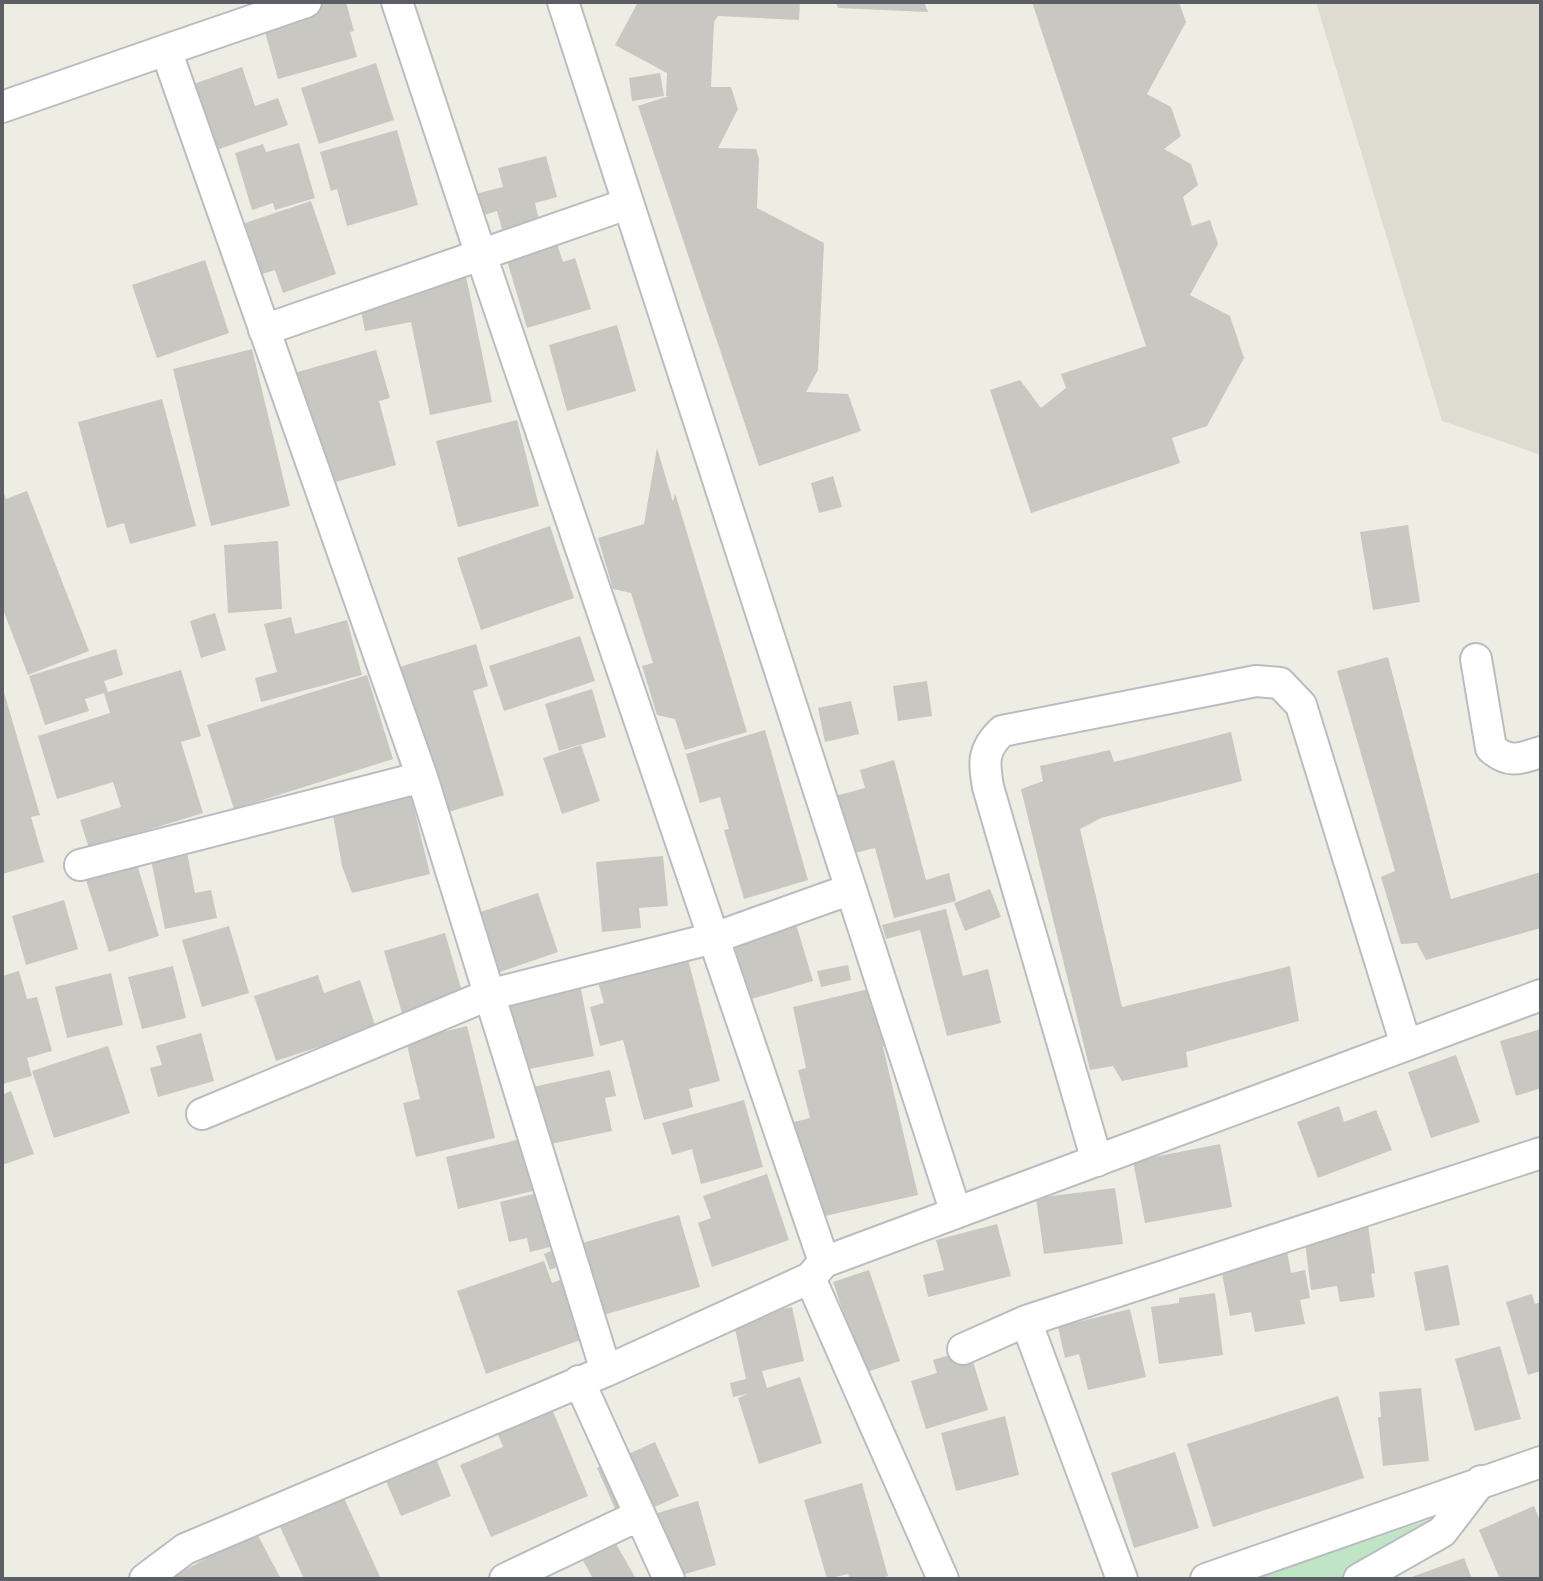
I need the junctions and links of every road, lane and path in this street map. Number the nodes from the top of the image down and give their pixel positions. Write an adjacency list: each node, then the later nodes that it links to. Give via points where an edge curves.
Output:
1 (306, 2): 4 (street)
2 (397, 2): 7 (street)
3 (563, 2): 6 (street)
4 (166, 50): 5 (street); 8 (street)
5 (2, 107)
6 (627, 204): 7 (street); 13 (street)
7 (481, 255): 8 (street); 14 (street)
8 (264, 330): 11 (street)
9 (1476, 659): 10 (street, via 1491,748 1516,760)
10 (1541, 752)
11 (422, 777): 12 (street); 15 (street)
12 (80, 865)
13 (851, 889): 14 (street); 21 (street)
14 (714, 938): 15 (street); 22 (street)
15 (488, 995): 18 (street); 25 (street)
16 (1541, 995): 17 (street)
17 (1406, 1045): 20 (street); 20 (street, via 1301,705 1280,683 1256,681 1002,731 989,744 984,764 988,787)
18 (202, 1114)
19 (1541, 1153): 23 (street)
20 (1097, 1161): 21 (street)
21 (956, 1213): 22 (street)
22 (817, 1270): 25 (street); 32 (street)
23 (1026, 1321): 24 (street); 33 (street)
24 (963, 1349)
25 (592, 1376): 28 (street); 29 (street, via 185,1549)
26 (1541, 1462): 27 (street)
27 (1481, 1481): 34 (street); 35 (street, via 1442,1532)
28 (640, 1515): 30 (street); 31 (street)
29 (145, 1579)
30 (505, 1579)
31 (669, 1579)
32 (943, 1579)
33 (1122, 1579)
34 (1206, 1579)
35 (1359, 1579)

